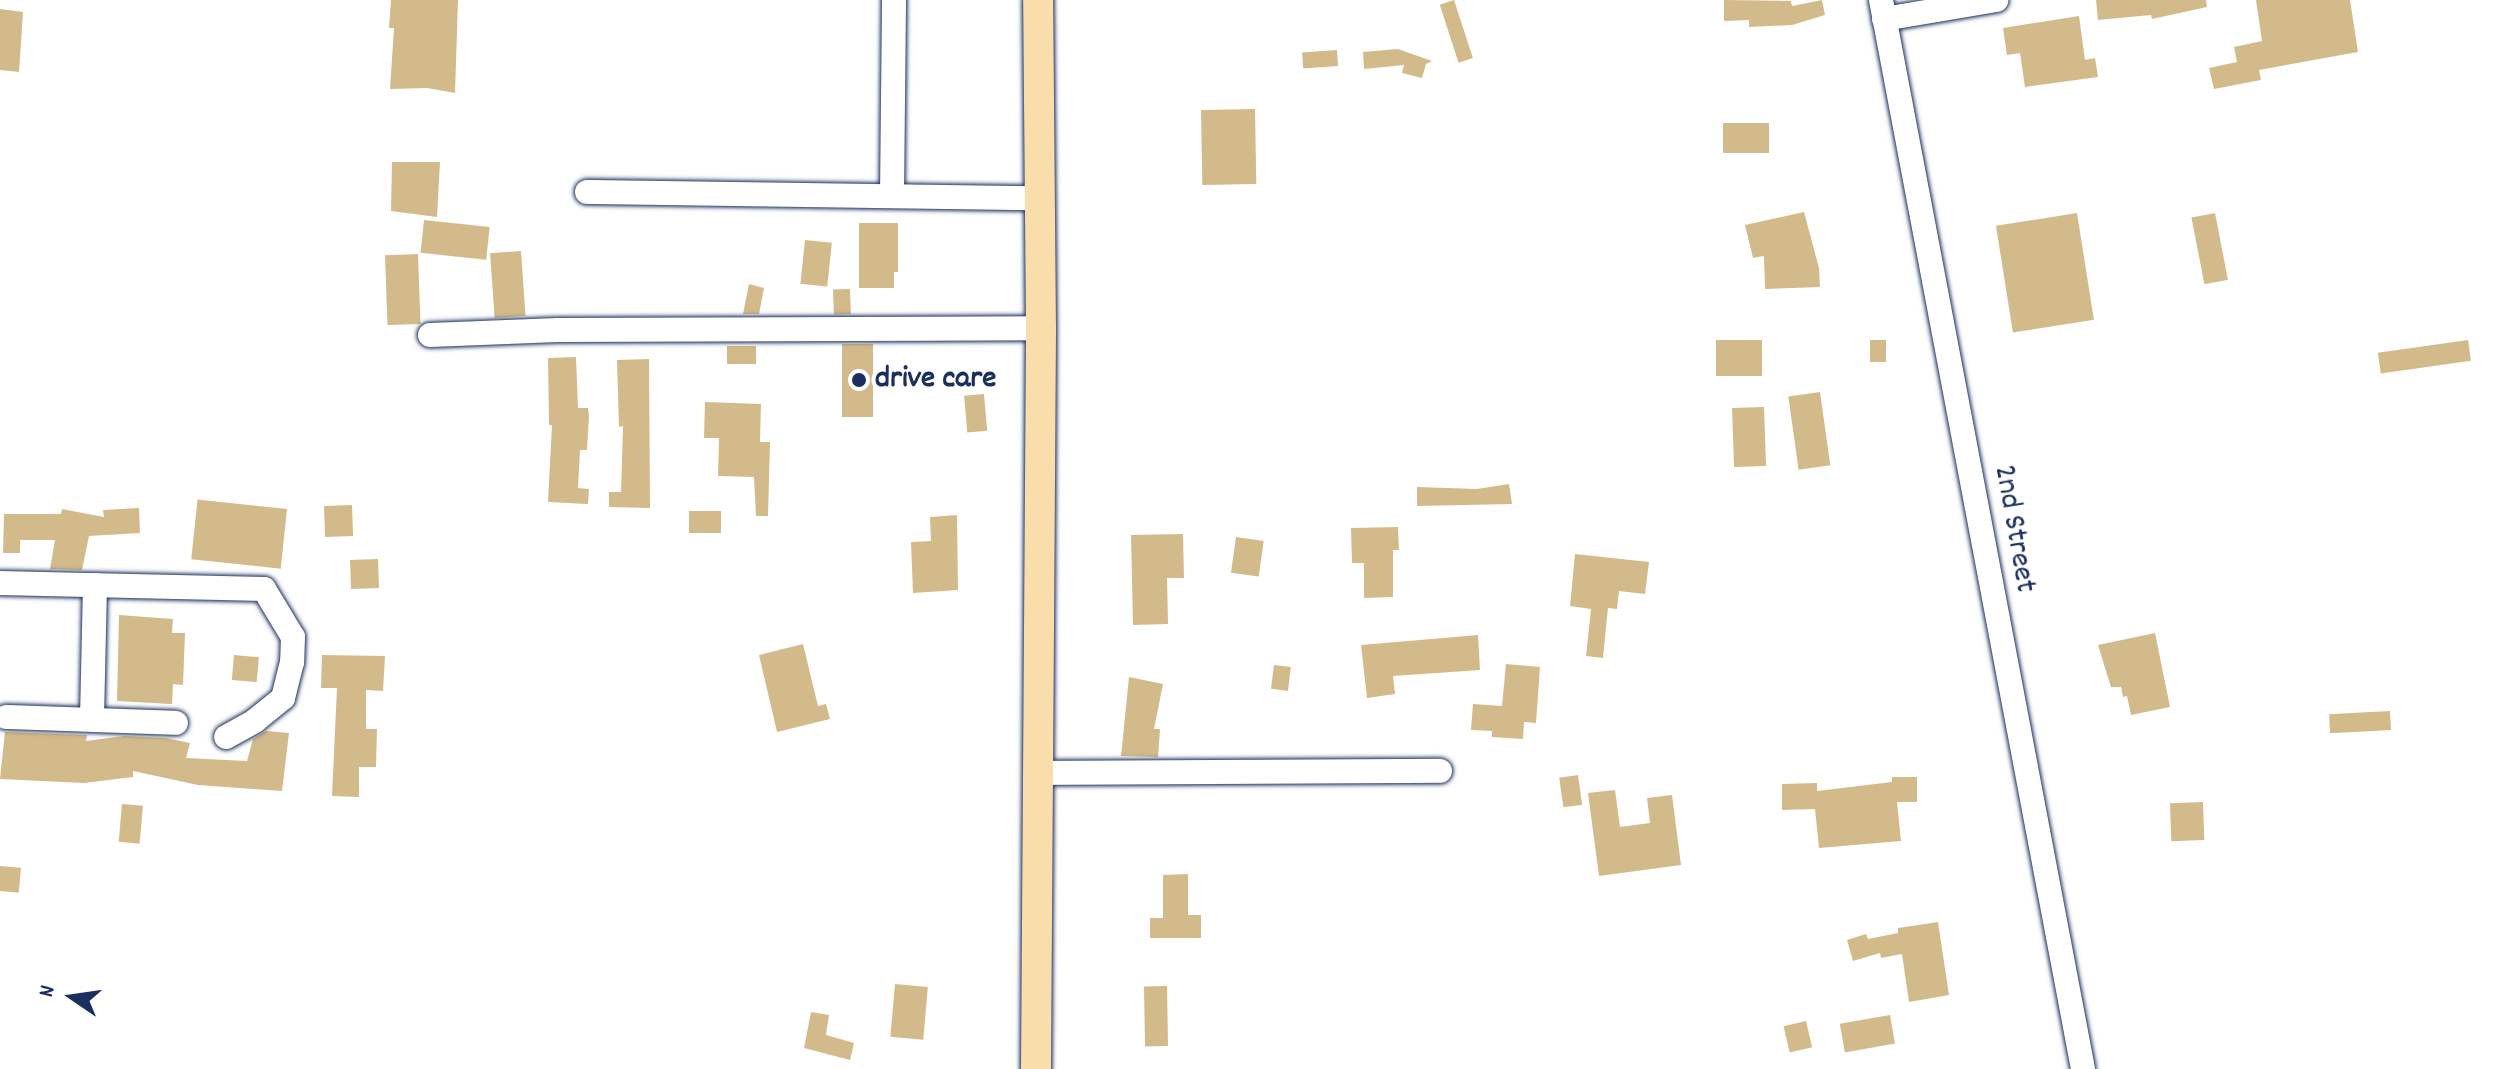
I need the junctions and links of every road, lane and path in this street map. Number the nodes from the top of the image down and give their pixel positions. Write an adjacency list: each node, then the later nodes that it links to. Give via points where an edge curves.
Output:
1 (894, 0): 6 (street)
2 (1038, 0): 7 (main road)
3 (1996, 0): 4 (street)
4 (1883, 10): 19 (street, 2nd Street)
5 (587, 192): 6 (street)
6 (892, 196): 7 (street)
7 (1039, 198): 8 (main road)
8 (1041, 328): 9 (street); 17 (main road)
9 (430, 335)
10 (0, 583): 11 (street)
11 (95, 585): 13 (street); 15 (street, via 264,589 293,637 283,698)
12 (6, 717): 13 (street)
13 (92, 718): 14 (street)
14 (176, 723)
15 (226, 737)
16 (1440, 771): 17 (street)
17 (1037, 773): 18 (main road)
18 (1036, 1069)
19 (2083, 1069)

